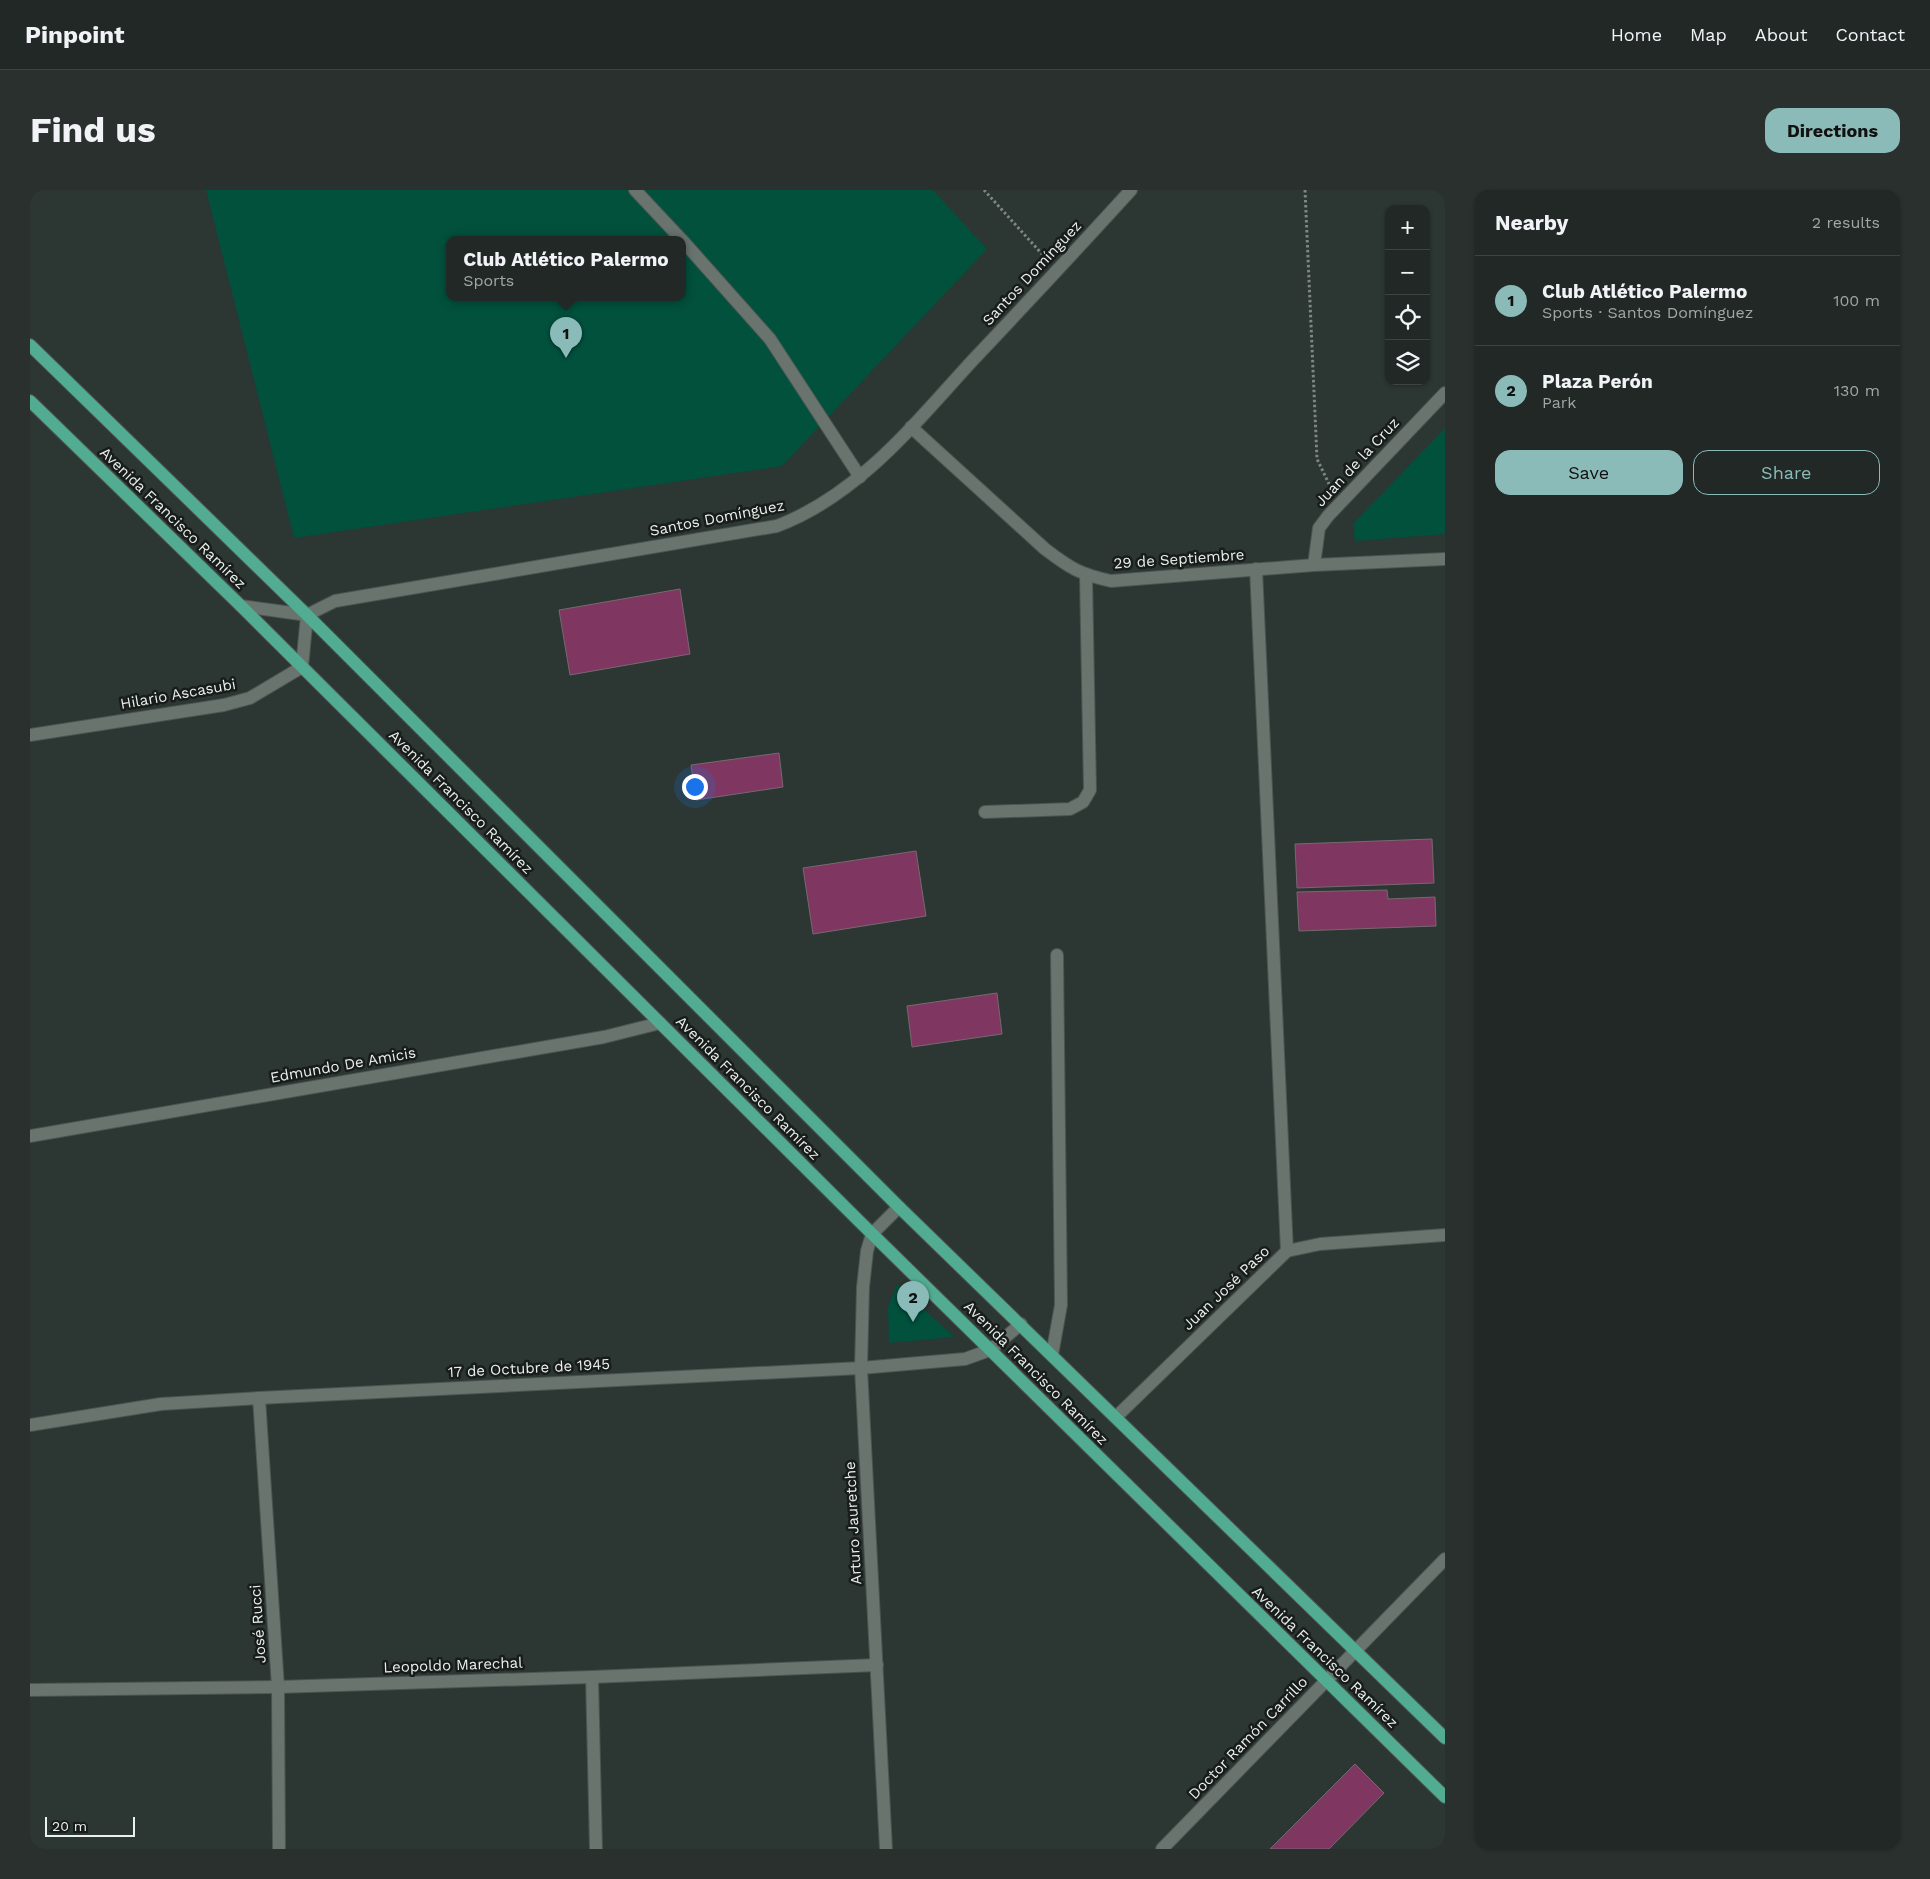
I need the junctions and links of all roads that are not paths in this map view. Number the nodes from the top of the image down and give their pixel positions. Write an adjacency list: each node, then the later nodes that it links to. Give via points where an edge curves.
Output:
1 (635, 190): 3 (street)
2 (1131, 190): 8 (street, Santos Domínguez)
3 (678, 236)
4 (686, 244): 9 (street, via 770,339)
5 (30, 345): 15 (main road, Avenida Francisco Ramírez)
6 (1445, 393): 11 (street, Juan de la Cruz, via 1319,528)
7 (31, 404): 14 (main road, Avenida Francisco Ramírez)
8 (911, 427): 9 (street, Santos Domínguez); 13 (street, 29 de Septiembre, via 1045,549)
9 (860, 477): 15 (street, Santos Domínguez, via 824,504 777,526 335,601)
10 (1445, 559): 11 (street, 29 de Septiembre)
11 (1314, 565): 12 (street, 29 de Septiembre)
12 (1256, 569): 13 (street, 29 de Septiembre, via 1111,581); 25 (street)
13 (1086, 576): 18 (street, via 1090,790 1083,802 1070,809)
14 (241, 606): 15 (street); 16 (main road, Avenida Francisco Ramírez)
15 (307, 615): 16 (street); 22 (main road, Avenida Francisco Ramírez)
16 (302, 667): 17 (street, Hilario Ascasubi, via 250,698); 20 (main road, Avenida Francisco Ramírez)
17 (30, 735)
18 (985, 812)
19 (1057, 955): 28 (street, via 1061,1305)
20 (660, 1023): 21 (street, Edmundo De Amicis, via 604,1037); 23 (main road, Avenida Francisco Ramírez)
21 (30, 1136)
22 (899, 1207): 23 (street); 26 (main road, Avenida Francisco Ramírez)
23 (872, 1234): 27 (main road, Avenida Francisco Ramírez); 29 (street, Arturo Jauretche, via 863,1287)
24 (1445, 1235): 25 (street, Juan José Paso, via 1320,1244)
25 (1286, 1251): 31 (street, Juan José Paso)
26 (1021, 1324): 27 (street, 17 de Octubre de 1945); 28 (main road, Avenida Francisco Ramírez)
27 (990, 1350): 29 (street, 17 de Octubre de 1945, via 965,1359); 37 (main road, Avenida Francisco Ramírez)
28 (1052, 1355): 31 (main road, Avenida Francisco Ramírez)
29 (861, 1368): 30 (street, 17 de Octubre de 1945); 35 (street, Arturo Jauretche)
30 (259, 1398): 32 (street, 17 de Octubre de 1945, via 161,1404); 38 (street, José Rucci)
31 (1116, 1417): 34 (main road, Avenida Francisco Ramírez)
32 (30, 1425)
33 (1445, 1559): 34 (street, Doctor Ramón Carrillo)
34 (1356, 1650): 37 (street, Doctor Ramón Carrillo); 40 (main road, Avenida Francisco Ramírez)
35 (877, 1665): 36 (street, Leopoldo Marechal); 44 (street, Arturo Jauretche)
36 (592, 1677): 38 (street, Leopoldo Marechal); 43 (street)
37 (1326, 1681): 41 (main road, Avenida Francisco Ramírez); 45 (street, Doctor Ramón Carrillo)
38 (278, 1687): 39 (street, Leopoldo Marechal); 42 (street, José Rucci)
39 (30, 1690)
40 (1445, 1738)
41 (1445, 1797)
42 (279, 1849)
43 (596, 1849)
44 (886, 1849)
45 (1162, 1849)

